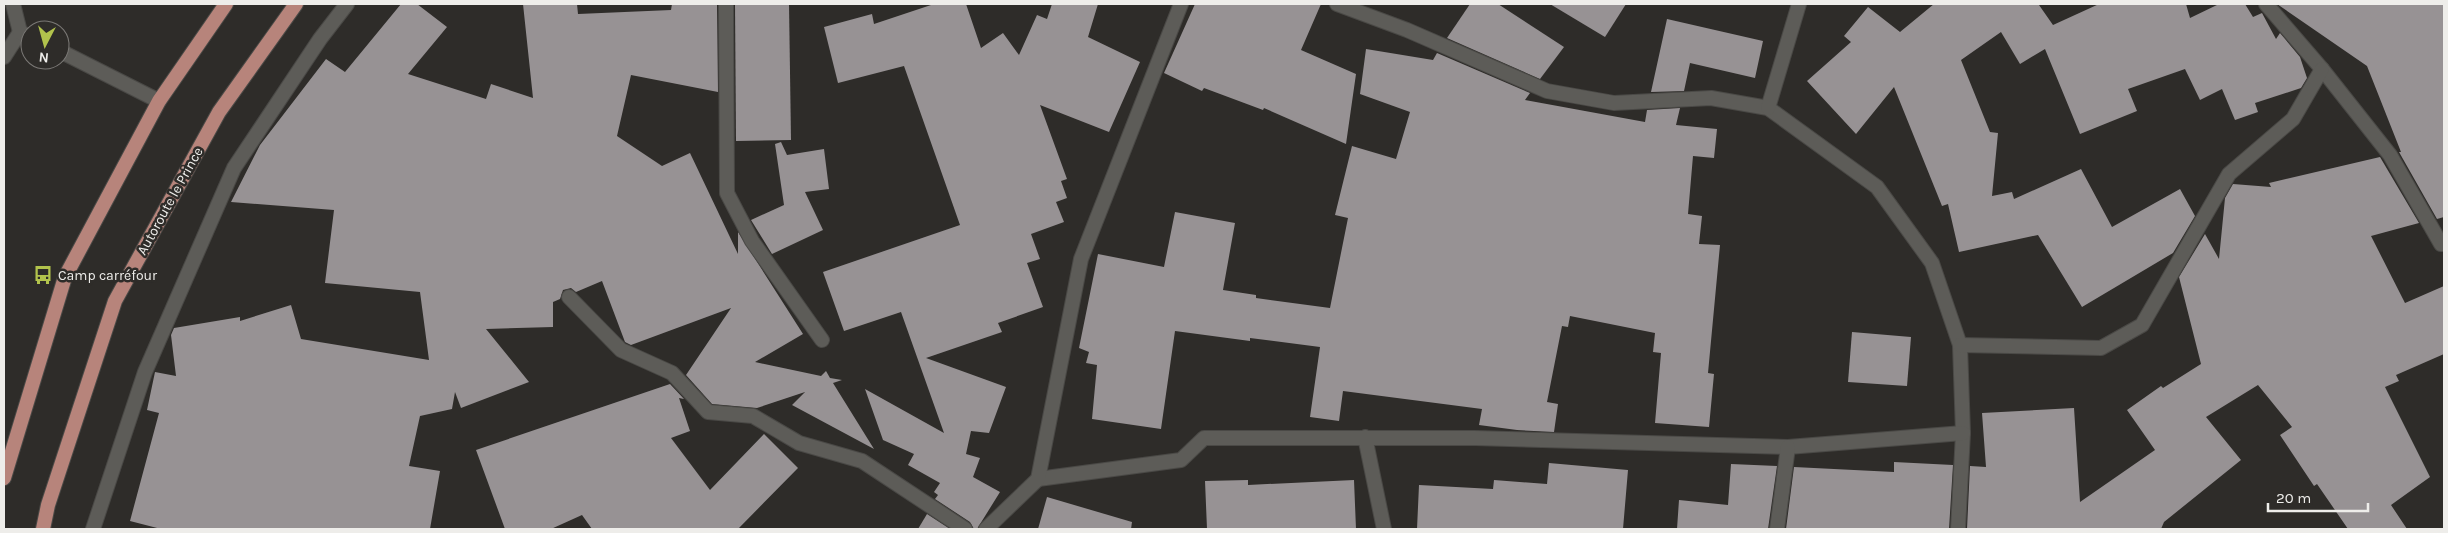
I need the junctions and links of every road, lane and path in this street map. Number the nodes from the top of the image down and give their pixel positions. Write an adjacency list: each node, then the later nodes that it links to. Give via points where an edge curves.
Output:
1 (13, 4): 10 (street)
2 (226, 4): 15 (main road)
3 (296, 4): 26 (main road, Autoroute le Prince, via 219,112 115,302)
4 (347, 4): 27 (street, via 320,38 234,168 145,372)
5 (726, 4): 19 (street, via 727,193 752,241)
6 (1181, 4): 25 (street, via 1081,259)
7 (1337, 4): 16 (street, via 1408,30 1547,91 1614,103 1712,98)
8 (1800, 4): 16 (street)
9 (2266, 4): 14 (street)
10 (20, 22)
11 (20, 39): 13 (street)
12 (70, 56): 15 (street)
13 (4, 57)
14 (2322, 69): 17 (street, via 2390,155 2441,244); 20 (street, via 2293,119 2229,174 2142,325 2101,348)
15 (159, 101): 24 (main road, via 65,277)
16 (1768, 108): 20 (street, via 1876,187 1932,263)
17 (2444, 244)
18 (570, 297): 28 (street, via 621,350 672,373 708,412 753,416 799,443 862,461)
19 (822, 340)
20 (1960, 345): 21 (street)
21 (1962, 433): 23 (street); 32 (street)
22 (1365, 437): 23 (street); 25 (street, via 1204,438 1181,460); 30 (street)
23 (1788, 447): 31 (street)
24 (4, 478)
25 (1038, 479): 29 (street)
26 (43, 529)
27 (93, 529)
28 (965, 529)
29 (986, 529)
30 (1384, 529)
31 (1777, 529)
32 (1958, 529)

